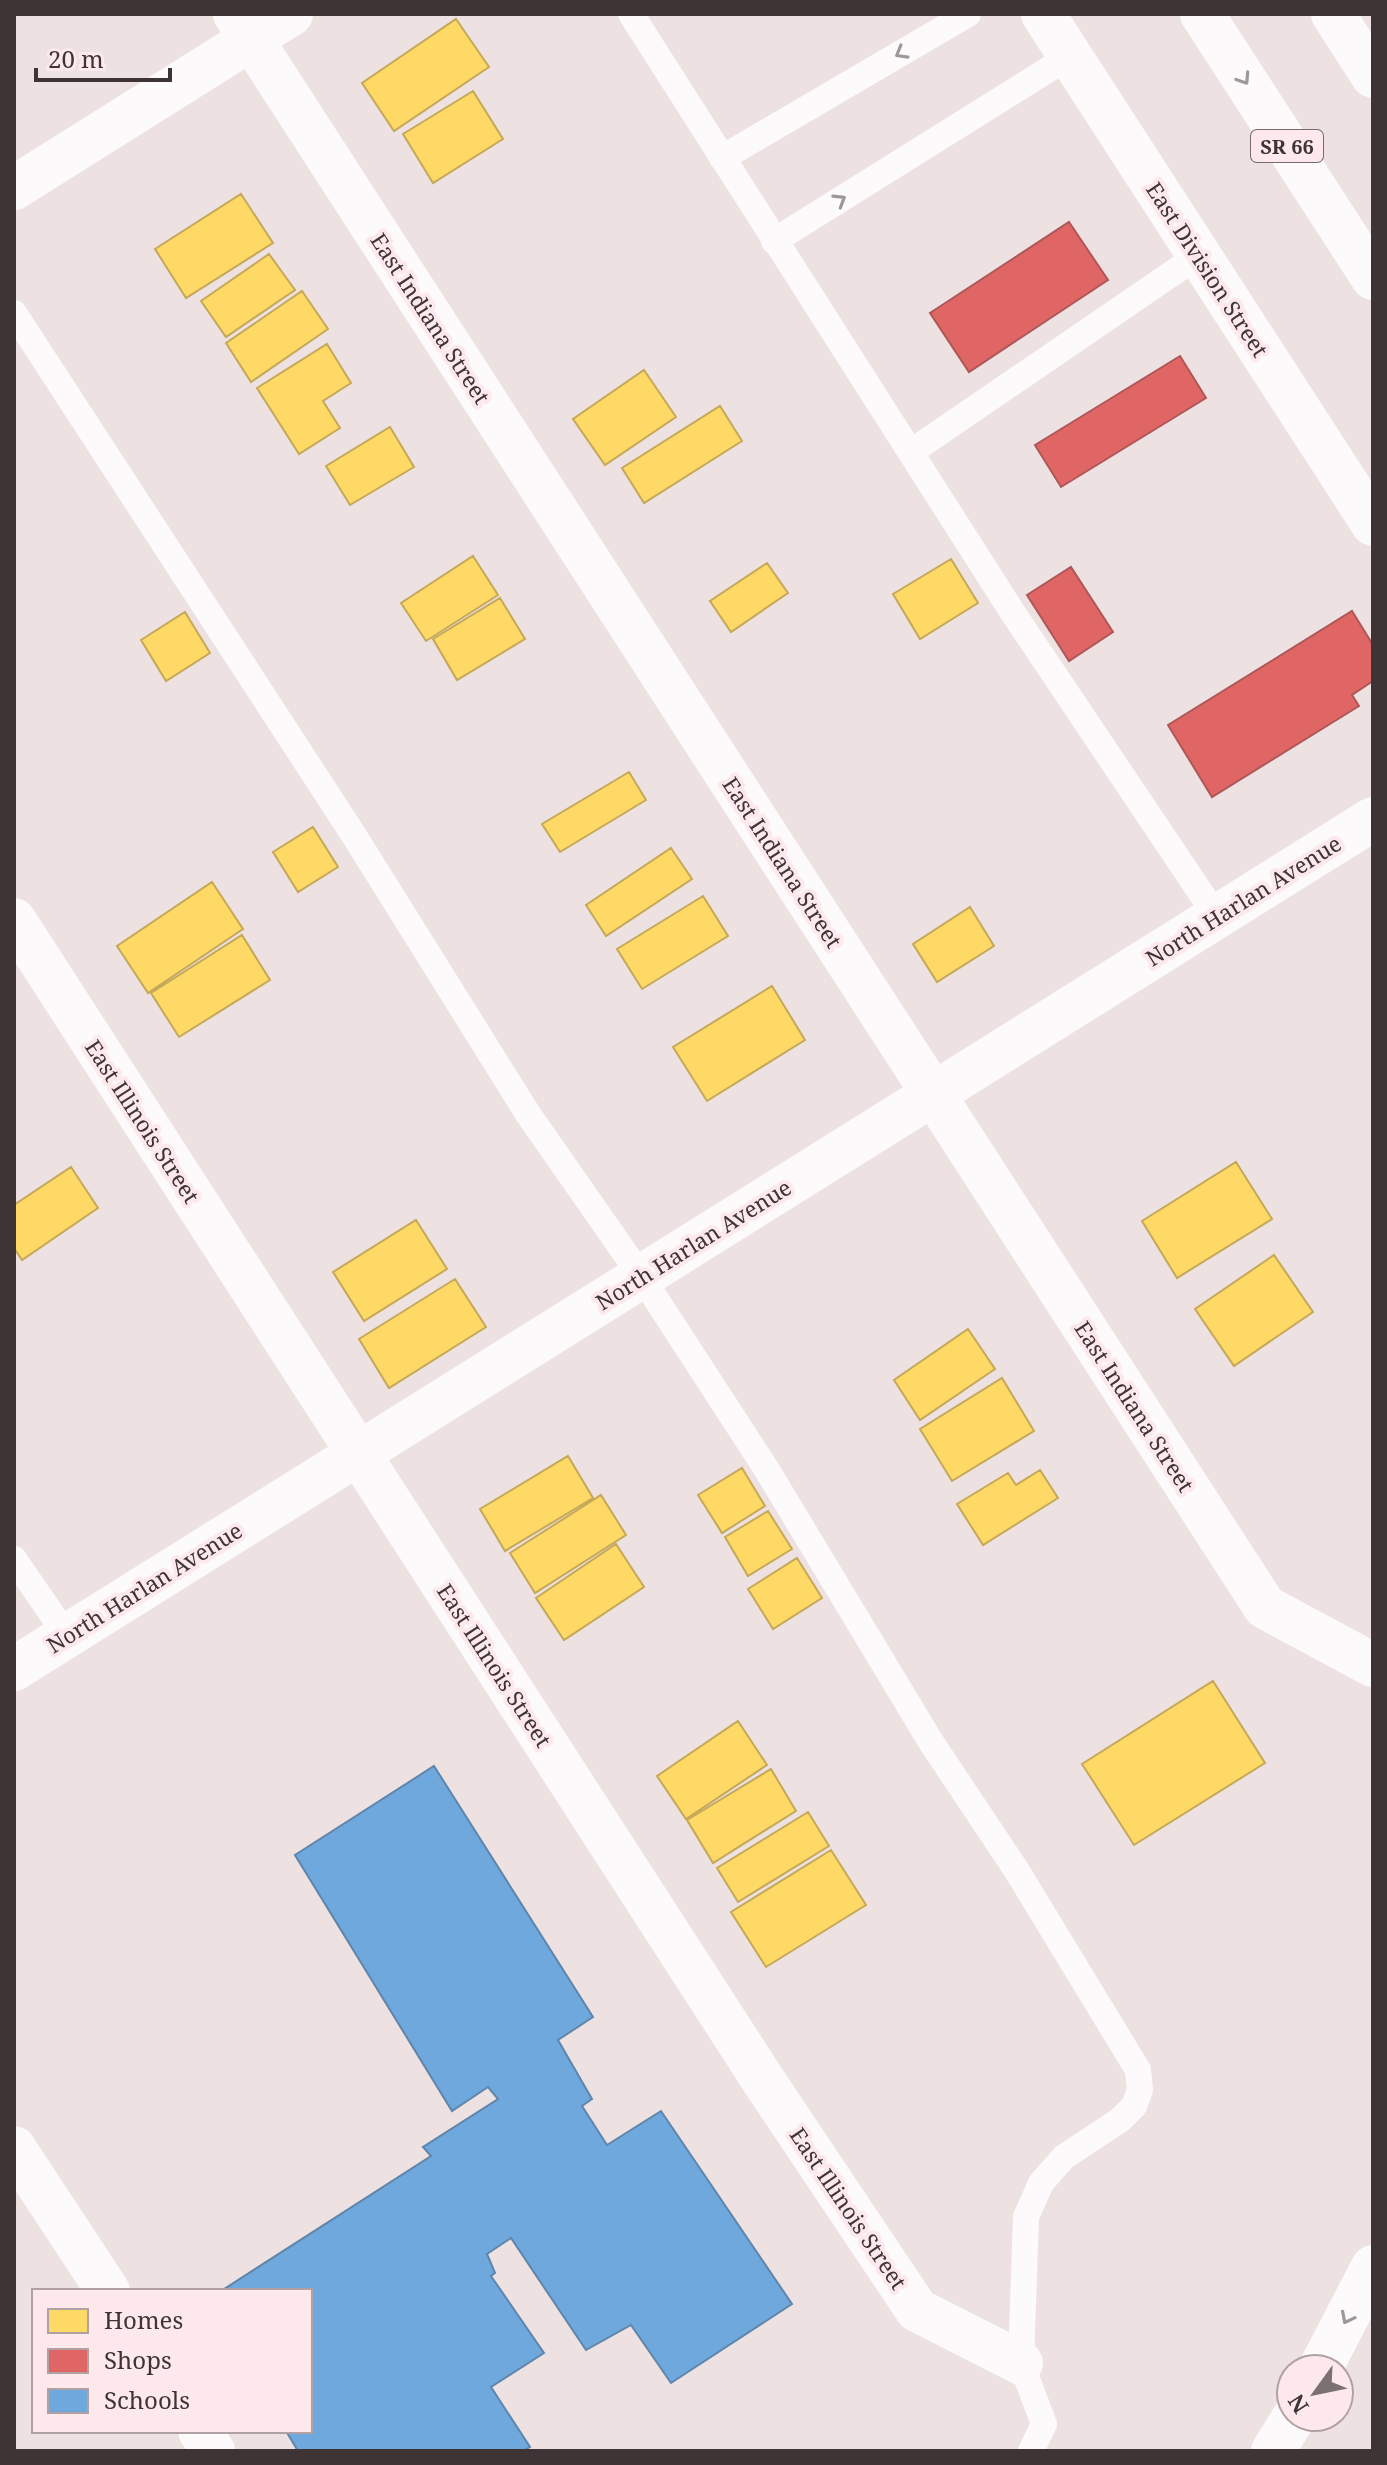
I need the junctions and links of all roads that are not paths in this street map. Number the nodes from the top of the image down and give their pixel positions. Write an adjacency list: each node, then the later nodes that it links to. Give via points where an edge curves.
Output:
1 (291, 14): 7 (main road)
2 (631, 14): 10 (lane)
3 (968, 14): 10 (lane, one-way to 10)
4 (1043, 14): 8 (main road, East Division Street)
5 (1202, 14): 14 (main road, SR 66, one-way to 14)
6 (1333, 14): 9 (main road)
7 (243, 27): 11 (main road); 21 (main road, East Indiana Street)
8 (1070, 56): 12 (lane, one-way to 8); 13 (main road, East Division Street)
9 (1373, 76)
10 (722, 158): 12 (lane)
11 (14, 188)
12 (774, 241): 16 (lane)
13 (1199, 255): 16 (lane); 17 (main road, East Division Street)
14 (1373, 278)
15 (14, 313): 22 (lane, via 528,1114)
16 (911, 452): 19 (lane)
17 (1373, 524)
18 (1373, 819): 19 (main road, North Harlan Avenue)
19 (1217, 917): 21 (main road, North Harlan Avenue)
20 (14, 920): 23 (main road, East Illinois Street)
21 (933, 1095): 22 (main road, North Harlan Avenue); 26 (main road, East Indiana Street, via 1265,1607)
22 (641, 1276): 23 (main road, North Harlan Avenue); 32 (lane, via 1138,2070 1140,2090 1134,2106 1064,2157 1041,2183 1026,2217)
23 (358, 1453): 25 (main road, North Harlan Avenue); 32 (main road, East Illinois Street, via 917,2310)
24 (14, 1559): 25 (lane)
25 (67, 1636): 27 (main road, North Harlan Avenue)
26 (1373, 1665)
27 (14, 1669)
28 (14, 2148): 30 (main road)
29 (1373, 2267): 31 (main road, one-way to 31)
30 (107, 2289)
31 (1328, 2353)
32 (1021, 2363): 36 (lane, via 1044,2424)
33 (201, 2433): 35 (main road)
34 (1284, 2433): 37 (main road)
35 (213, 2451)
36 (1031, 2451)
37 (1273, 2451)

